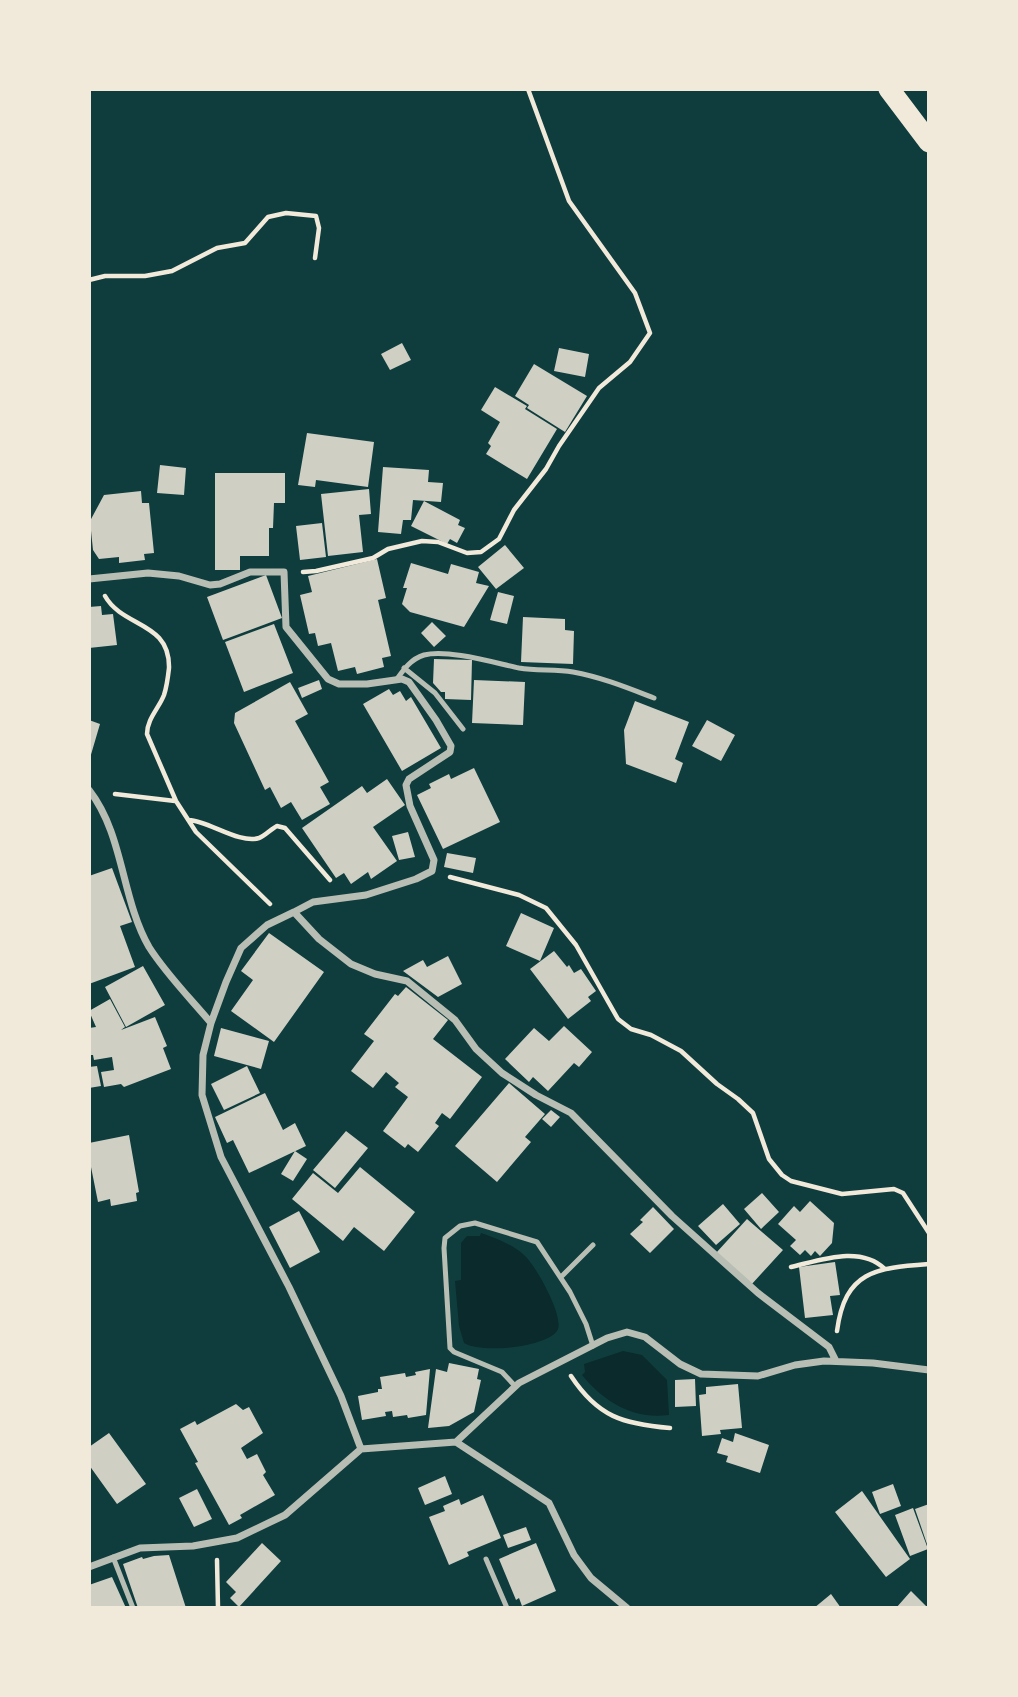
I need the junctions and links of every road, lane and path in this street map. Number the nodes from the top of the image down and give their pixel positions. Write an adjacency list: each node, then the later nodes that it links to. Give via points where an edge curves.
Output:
1 (528, 89): 6 (path, via 569,201 635,293 650,333 630,362 599,388 514,510 499,539 481,552 467,553 422,541 345,565)
2 (888, 89): 3 (highway)
3 (929, 142)
4 (315, 258): 5 (path, via 316,216 286,213 268,217 244,243 217,248 172,271)
5 (89, 280)
6 (284, 572): 7 (street, via 250,572 210,585 148,573); 10 (street, via 286,626 328,679 339,684 368,684)
7 (100, 578): 8 (street); 14 (path, via 112,607 164,643 167,683 147,734)
8 (89, 579)
9 (404, 668): 10 (lane); 11 (lane, via 428,654 489,660 607,680); 12 (lane, via 435,693)
10 (397, 679): 16 (street, via 409,682 451,746 444,758 406,785 410,806 434,860)
11 (654, 698)
12 (463, 729)
13 (91, 791): 14 (path); 20 (street, via 117,849 149,946)
14 (176, 801): 15 (path)
15 (188, 820): 17 (path, via 254,839 277,826 285,828); 19 (path, via 206,844)
16 (432, 871): 18 (street, via 366,895 313,902); 21 (path, via 519,895 545,908 576,945 618,1018 631,1029 681,1051 752,1113 769,1159 782,1175 842,1194 894,1189 903,1193)
17 (331, 881)
18 (294, 912): 19 (street); 28 (street, via 351,964 407,981 455,1020 476,1049 502,1073 571,1113 698,1240)
19 (283, 917): 20 (street, via 241,948)
20 (211, 1023): 35 (street, via 203,1055 202,1095 221,1157 289,1287)
21 (929, 1233)
22 (593, 1245): 26 (lane)
23 (929, 1264): 25 (path)
24 (791, 1267): 25 (path, via 854,1255 876,1261)
25 (885, 1269): 28 (path, via 870,1273 851,1288 840,1307 837,1336)
26 (561, 1278): 27 (lane); 32 (lane, via 537,1242 475,1223 460,1226 445,1238 450,1348 502,1372)
27 (593, 1346): 29 (street); 30 (street, via 627,1332 645,1337 701,1374 758,1376 795,1365)
28 (829, 1347): 30 (street)
29 (561, 1360): 32 (street); 33 (path, via 580,1390 603,1411 625,1422)
30 (836, 1361): 31 (street)
31 (929, 1370)
32 (515, 1386): 34 (street)
33 (670, 1428)
34 (456, 1442): 35 (street); 43 (street, via 549,1503 574,1555 591,1578)
35 (361, 1449): 36 (street, via 285,1515 237,1538)
36 (218, 1541): 37 (street, via 140,1548); 41 (path)
37 (113, 1557): 39 (street); 40 (lane)
38 (486, 1559): 42 (lane)
39 (89, 1567)
40 (133, 1608)
41 (218, 1608)
42 (507, 1608)
43 (627, 1608)

